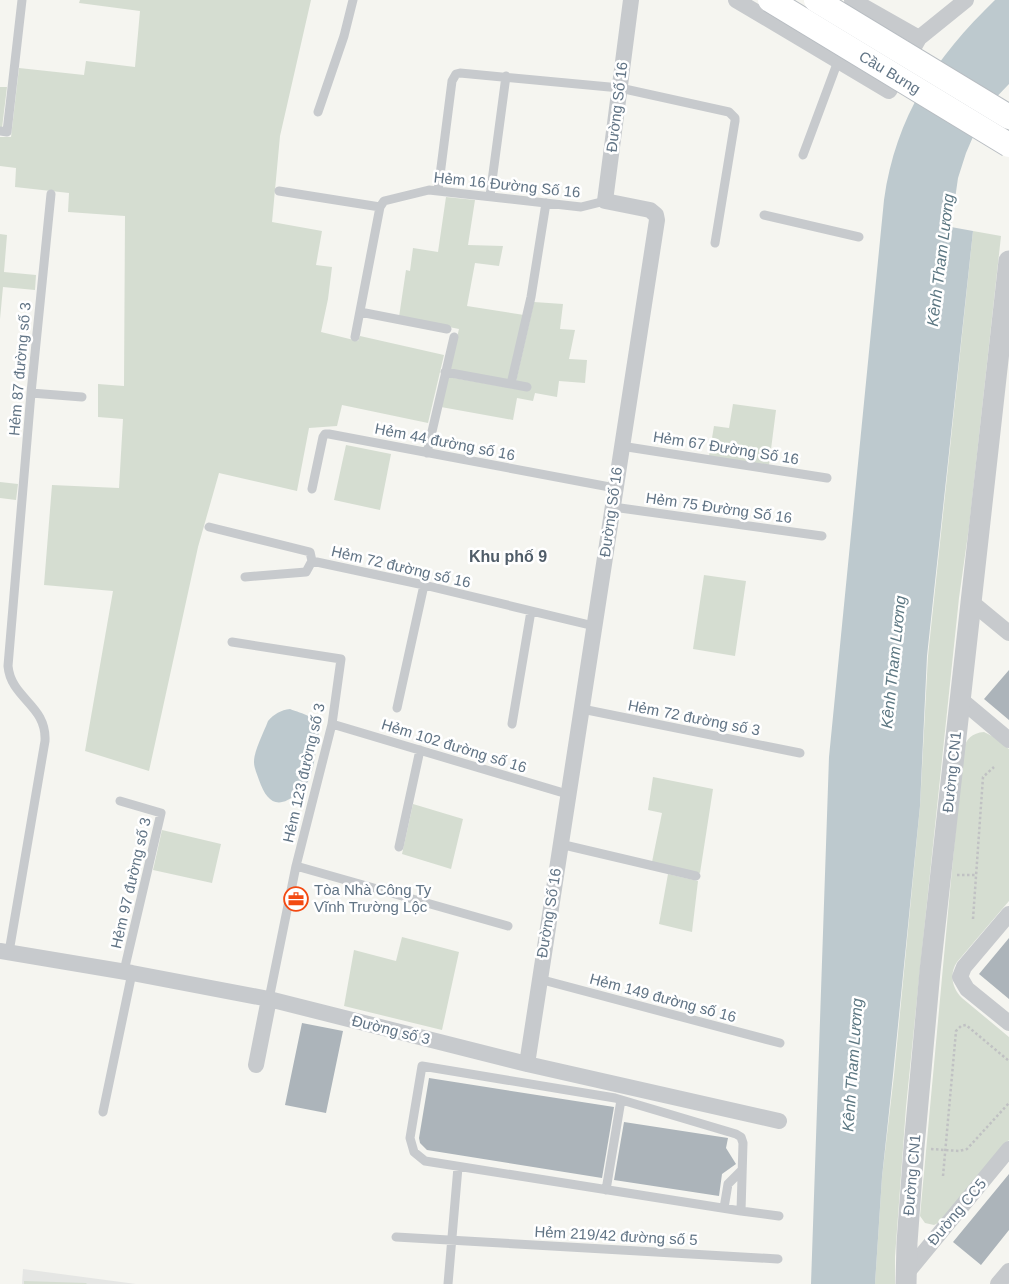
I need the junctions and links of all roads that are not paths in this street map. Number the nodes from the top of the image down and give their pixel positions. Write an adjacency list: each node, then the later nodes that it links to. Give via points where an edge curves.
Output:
1 (22, 0): 15 (lane, via 7,132)
2 (353, 0): 13 (lane)
3 (631, 0): 12 (street, Đường Số 16)
4 (736, 0): 10 (street)
5 (770, 0): 16 (main road, Cầu Bưng, bridge)
6 (816, 0): 14 (main road, Cầu Bưng, bridge)
7 (852, 0): 9 (street)
8 (966, 0): 9 (street)
9 (919, 38): 10 (street, via 889,91)
10 (838, 61): 17 (lane)
11 (506, 76): 12 (lane); 18 (lane, via 456,74 452,81); 21 (lane)
12 (620, 88): 22 (street, Đường Số 16); 27 (lane, via 728,112 734,118)
13 (318, 112)
14 (1009, 117)
15 (0, 131)
16 (1009, 145)
17 (803, 155)
18 (438, 190): 21 (lane, Hẻm 16 Đường Số 16); 24 (lane, Hẻm 16 Đường Số 16, via 384,201)
19 (279, 192): 24 (lane)
20 (51, 194): 37 (lane, Hẻm 87 đường số 3)
21 (490, 196): 23 (lane, Hẻm 16 Đường Số 16)
22 (605, 201): 23 (lane, Hẻm 16 Đường Số 16, via 584,207); 39 (street, Đường Số 16, via 650,210 657,220)
23 (546, 203): 35 (lane, via 532,297)
24 (380, 207): 29 (lane)
25 (764, 215): 26 (lane)
26 (859, 237)
27 (715, 243)
28 (1009, 261): 31 (street, Đường CN1)
29 (360, 312): 30 (lane); 32 (lane)
30 (447, 329)
31 (1005, 335): 50 (street, Đường CN1)
32 (355, 337)
33 (454, 338): 34 (lane)
34 (445, 372): 35 (lane); 40 (lane)
35 (511, 384): 36 (lane)
36 (527, 387)
37 (31, 393): 38 (lane); 71 (lane, Hẻm 87 đường số 3, via 8,666 13,684 41,718 46,736)
38 (82, 397)
39 (621, 446): 41 (lane, Hẻm 67 Đường Số 16); 42 (street, Đường Số 16)
40 (427, 453): 42 (lane, Hẻm 44 đường số 16); 43 (lane, Hẻm 44 đường số 16, via 325,434)
41 (827, 478)
42 (615, 488): 44 (street, Đường Số 16)
43 (312, 489)
44 (612, 507): 46 (lane, Hẻm 75 Đường Số 16); 52 (street, Đường Số 16)
45 (209, 527): 47 (lane, Hẻm 72 đường số 16, via 310,552)
46 (822, 536)
47 (312, 561): 48 (lane, via 306,572); 49 (lane, Hẻm 72 đường số 16)
48 (245, 577)
49 (424, 585): 51 (lane, Hẻm 72 đường số 16); 56 (lane)
50 (970, 601): 53 (street); 55 (street, Đường CN1)
51 (531, 611): 52 (lane, Hẻm 72 đường số 16); 59 (lane)
52 (594, 626): 57 (street, Đường Số 16)
53 (1007, 628)
54 (232, 642): 58 (lane, Hẻm 123 đường số 3, via 341,659)
55 (960, 698): 60 (street); 93 (street, Đường CN1, via 930,971)
56 (397, 708)
57 (582, 709): 62 (lane, Hẻm 72 đường số 3); 63 (street, Đường Số 16)
58 (332, 724): 61 (lane, Hẻm 102 đường số 16); 67 (lane, Hẻm 123 đường số 3)
59 (512, 724)
60 (1009, 740)
61 (420, 750): 63 (lane, Hẻm 102 đường số 16); 66 (lane)
62 (800, 753)
63 (567, 794): 65 (street, Đường Số 16)
64 (120, 801): 72 (lane, Hẻm 97 đường số 3, via 161,814)
65 (560, 844): 68 (lane); 73 (street, Đường Số 16)
66 (399, 847)
67 (296, 866): 70 (lane); 74 (lane, Hẻm 123 đường số 3)
68 (696, 876)
69 (1009, 914): 75 (street, via 964,967 960,977 967,989)
70 (508, 926)
71 (5, 952): 72 (street, Đường số 3)
72 (128, 972): 74 (street, Đường số 3); 80 (lane)
73 (539, 979): 76 (lane, Hẻm 149 đường số 16); 77 (street, Đường Số 16)
74 (269, 1000): 77 (street, Đường số 3); 78 (street)
75 (1009, 1024)
76 (780, 1043)
77 (527, 1064): 81 (street, Đường số 3)
78 (256, 1065)
79 (621, 1100): 83 (lane, via 422,1066 410,1138 412,1147 424,1161); 84 (lane, via 739,1136 743,1143); 85 (lane)
80 (103, 1112)
81 (779, 1121)
82 (1009, 1149): 93 (street, Đường CC5)
83 (458, 1166): 85 (lane); 90 (lane)
84 (742, 1170): 86 (lane, via 728,1184); 87 (lane)
85 (606, 1190): 86 (lane)
86 (724, 1208): 87 (lane)
87 (741, 1211): 88 (lane)
88 (779, 1216)
89 (396, 1237): 90 (lane, Hẻm 219/42 đường số 5)
90 (453, 1240): 91 (lane, Hẻm 219/42 đường số 5); 94 (lane)
91 (778, 1259)
92 (1009, 1271): 95 (street)
93 (906, 1279)
94 (448, 1284)
95 (998, 1284)

